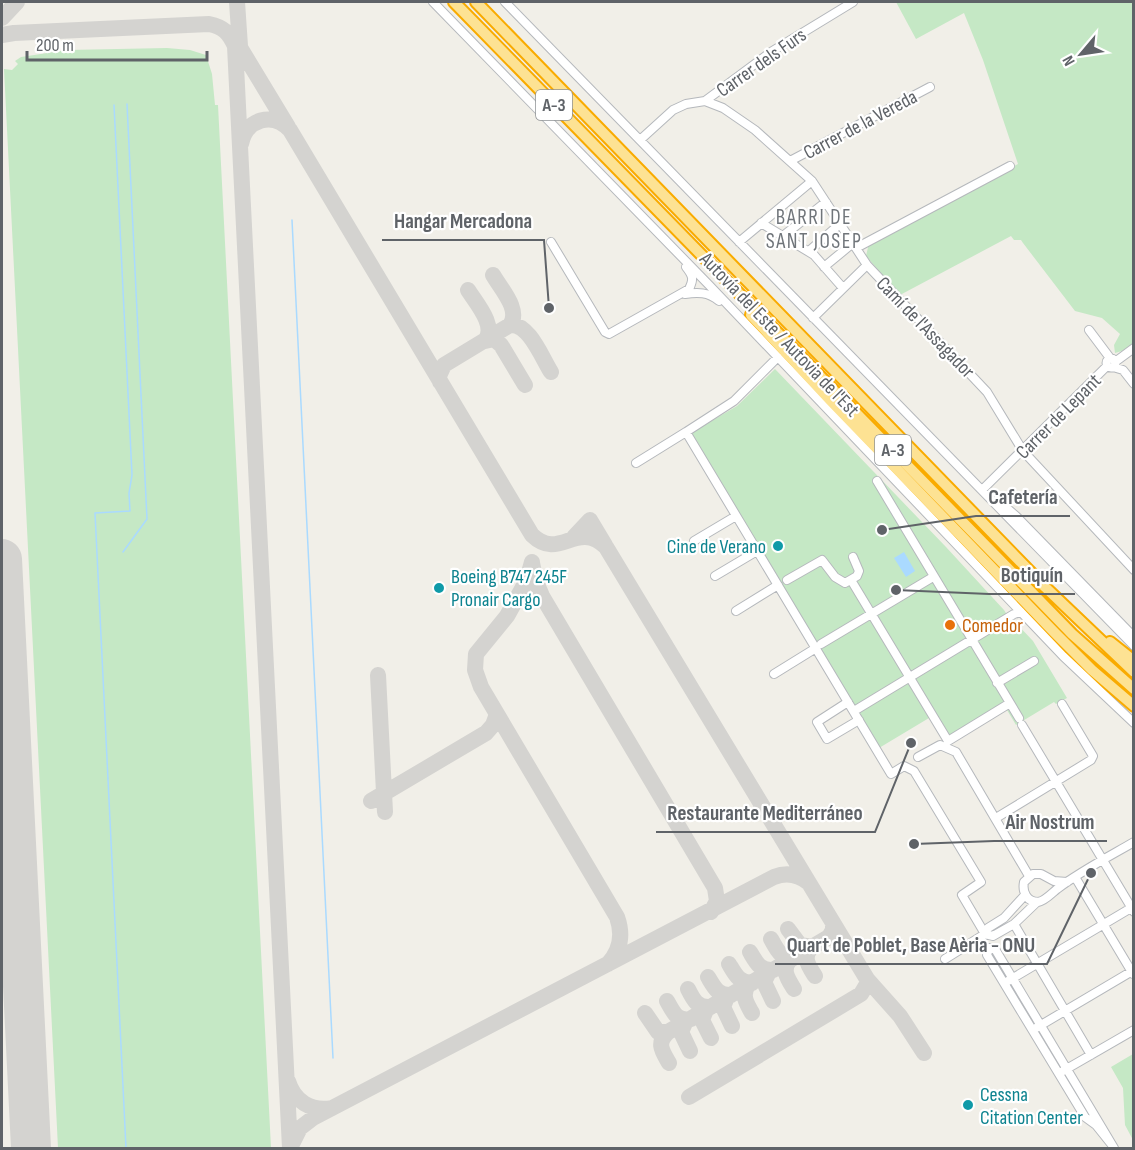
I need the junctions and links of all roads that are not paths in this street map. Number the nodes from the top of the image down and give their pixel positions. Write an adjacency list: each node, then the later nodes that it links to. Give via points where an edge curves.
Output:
1 (433, 2): 19 (street)
2 (454, 2): 13 (highway, Autovía del Este / Autovia de l'Est / A-3)
3 (476, 2): 43 (highway, Autovía del Este / Autovia de l'Est / A-3)
4 (506, 2): 8 (street)
5 (853, 2): 7 (street, Carrer dels Furs, via 771,52)
6 (930, 87): 9 (street, Carrer de la Vereda)
7 (705, 101): 8 (street, Carrer dels Furs, via 674,110); 9 (street, Camí de l'Assagador, via 755,130)
8 (640, 140): 18 (street)
9 (790, 160): 11 (street, Camí de l'Assagador)
10 (1010, 165): 20 (street)
11 (812, 181): 12 (street, Camí de l'Assagador); 14 (street)
12 (826, 202): 15 (street, Camí de l'Assagador); 16 (street)
13 (654, 208): 67 (highway, Autovía del Este / Autovia de l'Est / A-3, via 1072,634); 71 (highway, via 665,225 949,524 1092,670)
14 (761, 223): 16 (street); 18 (street)
15 (841, 223): 20 (street, Camí de l'Assagador); 21 (street)
16 (783, 237): 21 (street)
17 (551, 242): 26 (street, via 609,334)
18 (739, 242): 27 (street)
19 (669, 244): 24 (street); 26 (street, via 692,275 693,282)
20 (855, 245): 22 (street, Camí de l'Assagador); 23 (street)
21 (808, 250): 23 (street)
22 (867, 265): 25 (street); 35 (street, Camí de l'Assagador, via 987,392)
23 (824, 267): 25 (street)
24 (709, 285): 26 (street); 28 (street)
25 (843, 288): 27 (street)
26 (686, 292): 28 (street, via 714,296)
27 (813, 318): 38 (street)
28 (750, 329): 31 (street)
29 (1089, 330): 32 (street)
30 (1134, 348): 32 (street, Carrer de Lepant)
31 (778, 357): 34 (street, via 734,401); 44 (street)
32 (1113, 363): 33 (street); 35 (street, Carrer de Lepant)
33 (1134, 384)
34 (686, 432): 36 (street); 40 (street)
35 (1023, 451): 38 (street, Carrer de Lepant); 46 (street, Camí de l'Assagador)
36 (636, 463)
37 (877, 481): 48 (street)
38 (982, 490): 39 (street)
39 (993, 501): 56 (street, via 1016,516); 58 (street)
40 (736, 516): 41 (street); 42 (street)
41 (694, 541)
42 (757, 551): 47 (street); 51 (street)
43 (1012, 552): 62 (highway); 63 (highway, Autovía del Este / Autovia de l'Est / A-3)
44 (968, 556): 53 (street); 55 (street, via 1009,607)
45 (853, 557): 50 (street, via 859,571)
46 (1134, 570)
47 (715, 576)
48 (933, 577): 54 (street); 57 (street)
49 (787, 580): 50 (street, via 822,560 840,582)
50 (851, 580): 54 (street)
51 (778, 585): 52 (street); 59 (street)
52 (736, 610)
53 (1021, 612): 55 (street); 60 (street)
54 (871, 613): 59 (street); 65 (street)
55 (1009, 617): 57 (street); 60 (street, via 1020,618 1047,646)
56 (1134, 638)
57 (971, 640): 65 (street); 66 (street)
58 (1134, 645)
59 (818, 646): 64 (street); 68 (street)
60 (1063, 656): 74 (street)
61 (1034, 661): 66 (street)
62 (1134, 661)
63 (1134, 672)
64 (774, 674)
65 (910, 678): 69 (street, via 948,741); 72 (street)
66 (997, 683): 69 (street)
67 (1134, 689)
68 (848, 702): 72 (street); 73 (street, via 816,722 827,739)
69 (1010, 703): 76 (street)
70 (1062, 704): 76 (street, via 1093,756)
71 (1134, 706)
72 (854, 711): 73 (street)
73 (859, 720): 90 (street, via 891,774 904,766 914,771 981,882 962,895)
74 (1134, 723)
75 (918, 757): 77 (street, via 940,745 956,752)
76 (1056, 781): 77 (street); 79 (street)
77 (996, 818): 80 (street)
78 (1134, 842): 79 (street)
79 (1103, 861): 82 (street); 86 (street)
80 (1029, 876): 81 (street, via 1041,874); 83 (street, via 1023,886)
81 (1048, 879): 82 (street); 84 (street)
82 (1071, 880): 84 (street); 88 (street)
83 (1025, 895): 85 (street); 87 (street)
84 (1048, 896): 85 (street)
85 (1037, 902): 89 (street)
86 (1132, 910): 88 (street)
87 (1004, 918): 89 (street); 90 (street)
88 (1103, 924): 92 (street); 93 (street)
89 (1012, 925): 90 (street, via 993,936); 92 (street)
90 (985, 934): 91 (street)
91 (945, 959)
92 (1037, 963): 94 (street); 96 (street)
93 (1133, 972): 96 (street)
94 (1012, 978): 95 (street); 95 (street, via 995,949 989,948 987,955); 97 (street)
95 (1004, 983): 98 (street)
96 (1065, 1011): 97 (street); 100 (street)
97 (1041, 1025): 98 (street); 101 (street)
98 (1033, 1030): 102 (street)
99 (1134, 1030): 100 (street)
100 (1091, 1054): 101 (street)
101 (1067, 1069): 102 (street); 103 (street)
102 (1059, 1074): 103 (street)
103 (1089, 1114): 104 (street)
104 (1113, 1147)

